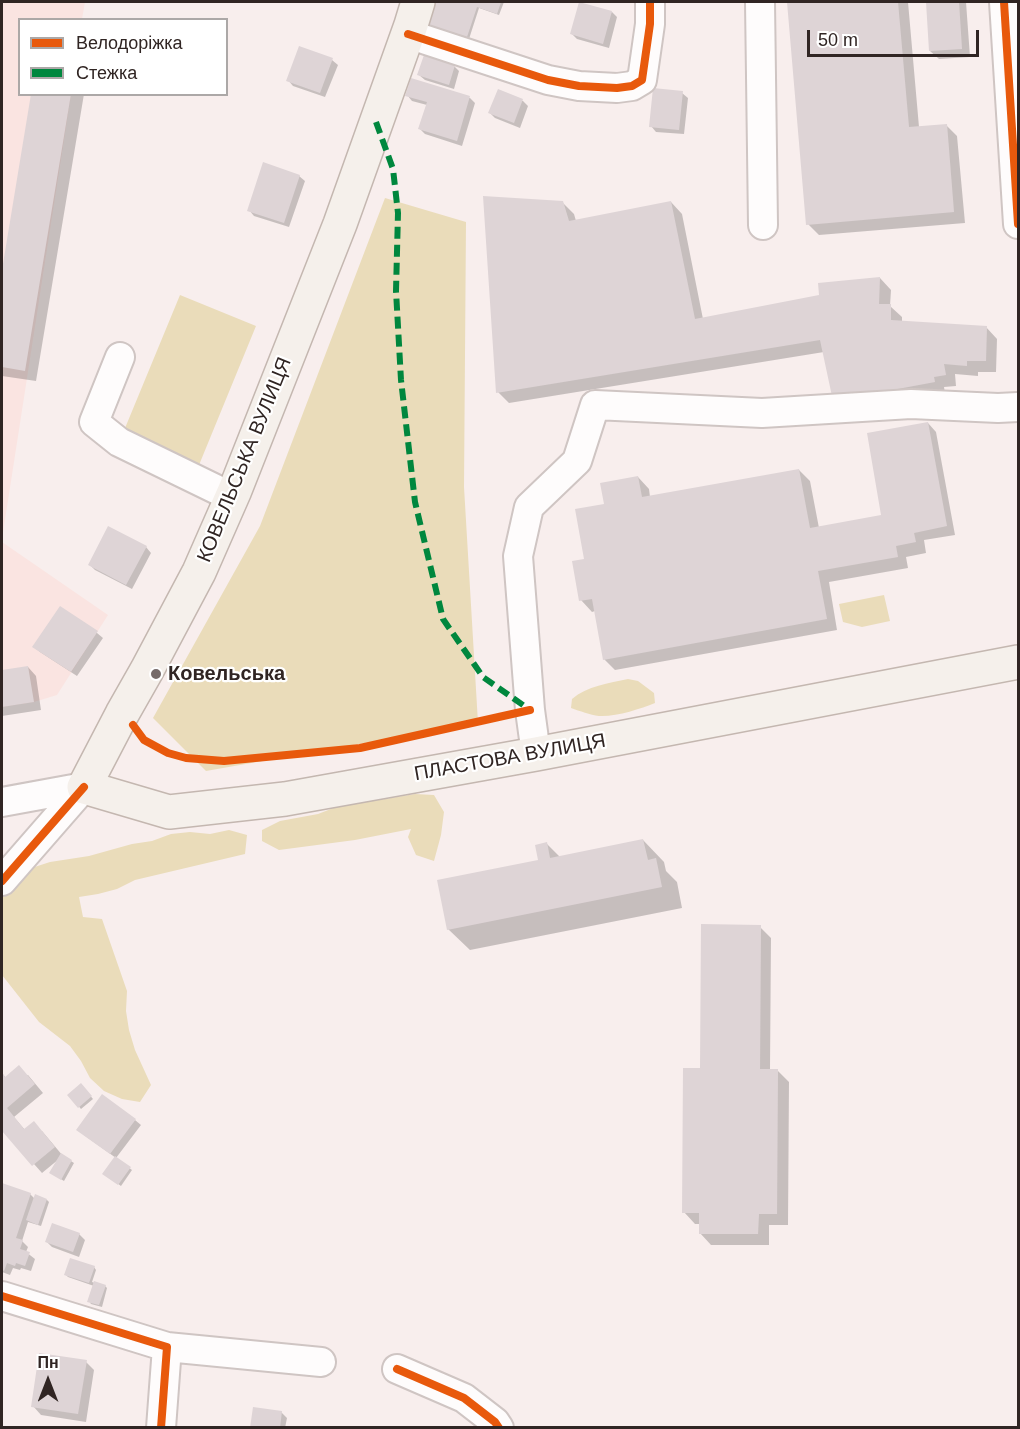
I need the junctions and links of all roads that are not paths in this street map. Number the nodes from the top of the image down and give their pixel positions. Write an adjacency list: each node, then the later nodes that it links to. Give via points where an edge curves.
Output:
1 (418, 2): 5 (main road, КОВЕЛЬСЬКА ВУЛИЦЯ)
2 (650, 2): 5 (street, via 642,80 617,88 548,80)
3 (760, 2): 8 (street)
4 (1004, 2): 6 (street)
5 (408, 34): 11 (main road, КОВЕЛЬСЬКА ВУЛИЦЯ, via 340,224)
6 (1016, 155): 7 (street)
7 (1018, 224)
8 (763, 225)
9 (120, 357): 11 (street, via 94,422 118,442)
10 (1018, 407): 13 (street, via 911,404 762,413 594,405 577,461 529,507 518,556)
11 (232, 497): 14 (main road, КОВЕЛЬСЬКА ВУЛИЦЯ, via 199,572)
12 (1018, 662): 13 (main road, ПЛАСТОВА ВУЛИЦЯ)
13 (536, 754): 14 (main road, ПЛАСТОВА ВУЛИЦЯ, via 285,799 169,812)
14 (84, 788): 15 (street, ПЛАСТОВА ВУЛИЦЯ); 16 (street, КОВЕЛЬСЬКА ВУЛИЦЯ)
15 (2, 802)
16 (2, 881)
17 (2, 1296): 18 (street)
18 (167, 1347): 19 (street); 21 (street)
19 (321, 1362)
20 (397, 1369): 22 (street, via 464,1398)
21 (161, 1428)
22 (499, 1428)

